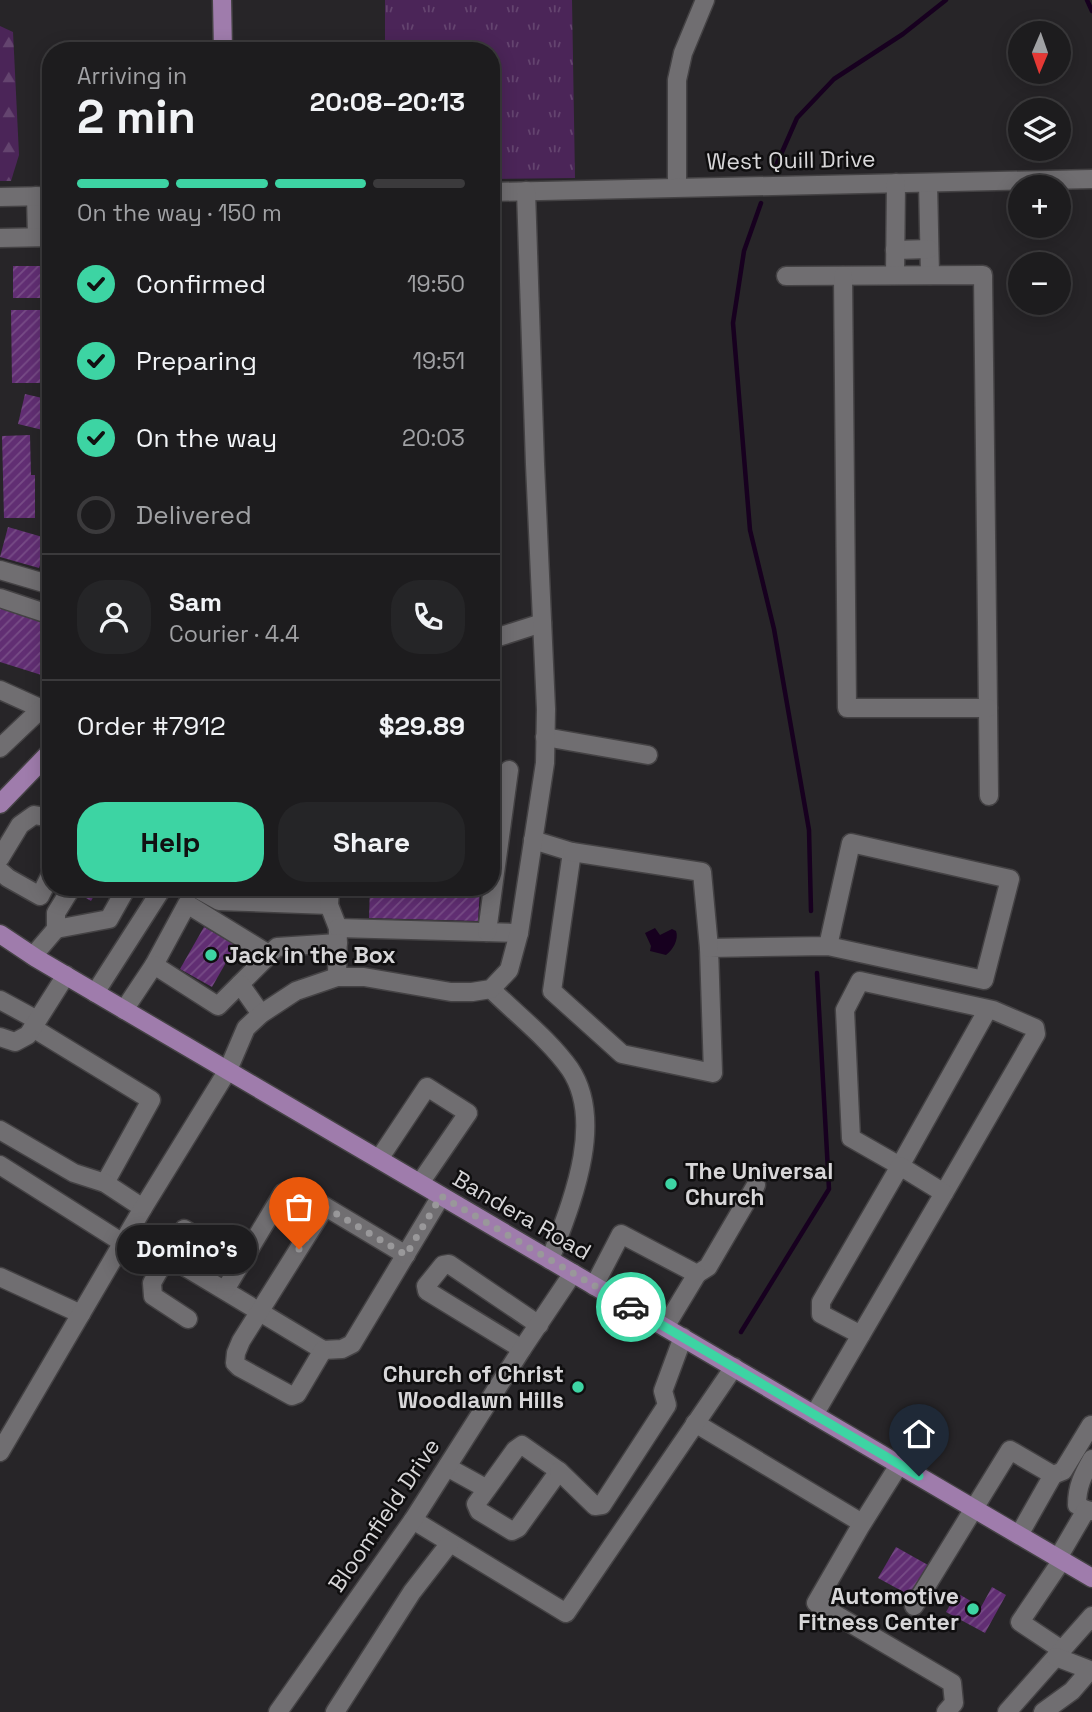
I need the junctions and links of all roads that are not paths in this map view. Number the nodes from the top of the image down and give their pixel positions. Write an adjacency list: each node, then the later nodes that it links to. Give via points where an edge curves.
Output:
1 (222, 0): 3 (main road)
2 (705, 0): 7 (street, via 677,80)
3 (223, 42)
4 (1092, 179): 6 (street, West Quill Drive)
5 (896, 183): 6 (street, West Quill Drive); 7 (street, West Quill Drive); 14 (street)
6 (928, 183): 15 (street)
7 (677, 187): 8 (street, West Quill Drive)
8 (526, 191): 9 (street, West Quill Drive); 24 (street)
9 (500, 192)
10 (42, 196): 11 (street)
11 (0, 197)
12 (42, 237): 13 (street)
13 (0, 238)
14 (895, 250): 15 (street); 16 (street)
15 (929, 250): 17 (street)
16 (895, 275): 17 (street); 19 (street)
17 (930, 275): 27 (street, via 984,275)
18 (786, 276): 19 (street)
19 (843, 276): 27 (street, via 848,708)
20 (0, 570): 21 (street)
21 (42, 582)
22 (0, 598): 23 (street)
23 (42, 612)
24 (542, 623): 25 (street); 30 (street)
25 (500, 636)
26 (0, 690): 28 (street)
27 (988, 708): 35 (street)
28 (42, 709)
29 (42, 714): 31 (street)
30 (545, 737): 32 (street); 39 (street)
31 (0, 748)
32 (648, 755)
33 (42, 766): 36 (main road)
34 (509, 770): 38 (street)
35 (989, 796)
36 (0, 804)
37 (42, 816): 41 (street, via 34,815 20,825)
38 (500, 836)
39 (533, 840): 40 (street); 55 (street)
40 (572, 852): 60 (street, via 702,872); 60 (street, via 552,991 622,1054 713,1073)
41 (0, 858)
42 (3, 880): 44 (street)
43 (42, 892): 44 (street)
44 (40, 896): 51 (street)
45 (67, 896): 51 (street)
46 (122, 896): 52 (street)
47 (157, 896): 58 (street)
48 (210, 896): 49 (street, via 219,901)
49 (329, 896): 57 (street)
50 (492, 896): 54 (street)
51 (61, 906): 53 (street)
52 (110, 919): 53 (street); 58 (street)
53 (56, 929): 62 (street)
54 (487, 932): 55 (street); 57 (street)
55 (519, 933): 67 (street, via 509,970)
56 (0, 934): 62 (main road, Bandera Road)
57 (338, 935): 61 (street, via 277,947); 65 (street)
58 (131, 936): 68 (street)
59 (828, 946): 59 (street, via 984,981 1010,879 851,843); 60 (street)
60 (709, 948)
61 (270, 955): 63 (street, via 187,904); 66 (street)
62 (33, 956): 64 (main road, Bandera Road)
63 (154, 965): 66 (street, via 218,1006); 71 (street)
64 (66, 975): 68 (main road, Bandera Road); 73 (street)
65 (337, 977): 67 (street, via 364,977 451,992); 72 (street, via 296,991)
66 (240, 984): 72 (street)
67 (491, 989): 91 (street, via 570,1069 583,1101 582,1169)
68 (95, 993): 71 (main road, Bandera Road)
69 (0, 1000): 73 (street)
70 (988, 1009): 79 (street); 79 (street, via 860,981 845,1010 851,1138); 83 (street, via 1035,1028 1037,1034)
71 (124, 1010): 75 (main road, Bandera Road)
72 (261, 1014): 75 (street, via 246,1028)
73 (35, 1024): 74 (street, via 15,1042); 80 (street, via 151,1100)
74 (0, 1037)
75 (228, 1070): 77 (main road, Bandera Road); 86 (street)
76 (0, 1130): 80 (street, via 75,1173)
77 (379, 1159): 81 (main road, Bandera Road); 81 (street, via 427,1087 468,1113)
78 (0, 1165): 88 (street)
79 (900, 1166): 83 (street); 103 (street, via 821,1302 821,1314)
80 (104, 1182): 86 (street)
81 (420, 1183): 84 (main road, Bandera Road)
82 (756, 1185): 94 (street, via 708,1267)
83 (944, 1193): 103 (street)
84 (441, 1196): 89 (street); 91 (main road, Bandera Road)
85 (325, 1207): 89 (street); 92 (street, via 299,1191 284,1193); 98 (street)
86 (143, 1208): 88 (street)
87 (184, 1229): 92 (street)
88 (126, 1238): 90 (street); 99 (street)
89 (406, 1255): 105 (street, via 352,1344)
90 (167, 1256): 97 (street); 100 (street, via 152,1283 153,1296)
91 (550, 1260): 93 (main road, Bandera Road)
92 (241, 1264): 97 (street)
93 (573, 1273): 96 (main road, Bandera Road); 101 (street, Bloomfield Drive)
94 (697, 1274): 96 (street, via 621,1234); 102 (street)
95 (0, 1277): 99 (street)
96 (594, 1286): 102 (main road, Bandera Road)
97 (225, 1290): 98 (street)
98 (260, 1311): 105 (street); 105 (street, via 236,1353 239,1367 292,1396)
99 (81, 1314): 111 (street)
100 (188, 1319)
101 (539, 1325): 106 (street, Bloomfield Drive); 106 (street, via 449,1265 443,1265 426,1286)
102 (665, 1327): 104 (main road, Bandera Road)
103 (861, 1335): 108 (street)
104 (682, 1338): 107 (main road, Bandera Road); 115 (street, via 663,1391 667,1405 602,1505 595,1506)
105 (323, 1349)
106 (522, 1349): 114 (street, Bloomfield Drive)
107 (734, 1367): 108 (main road, Bandera Road); 109 (street)
108 (814, 1415): 113 (main road, Bandera Road)
109 (695, 1423): 121 (street); 123 (street, via 566,1613)
110 (1091, 1425): 116 (street, via 1063,1471)
111 (0, 1452)
112 (1092, 1460): 119 (street, via 1077,1494 1077,1504)
113 (899, 1465): 118 (main road, Bandera Road); 121 (street)
114 (447, 1467): 117 (street); 120 (street, Bloomfield Drive)
115 (559, 1471): 117 (street, via 522,1445); 117 (street, via 519,1528 512,1531 478,1511 476,1504)
116 (1053, 1475): 118 (street, via 1010,1450); 122 (street)
117 (487, 1489)
118 (973, 1508): 122 (main road, Bandera Road); 126 (street)
119 (1090, 1511): 124 (street)
120 (413, 1520): 123 (street); 131 (street, Bloomfield Drive)
121 (862, 1523): 133 (street, via 816,1603 953,1683 954,1703)
122 (1018, 1535): 124 (main road, Bandera Road)
123 (450, 1543): 132 (street, via 412,1592)
124 (1060, 1559): 125 (main road, Bandera Road); 128 (street, via 1020,1622)
125 (1092, 1578)
126 (914, 1606)
127 (1092, 1616): 128 (street)
128 (1059, 1653): 129 (street); 130 (street)
129 (1091, 1670): 135 (street)
130 (1012, 1706): 134 (street)
131 (278, 1712)
132 (335, 1712)
133 (946, 1712)
134 (1035, 1712)
135 (1043, 1712)

